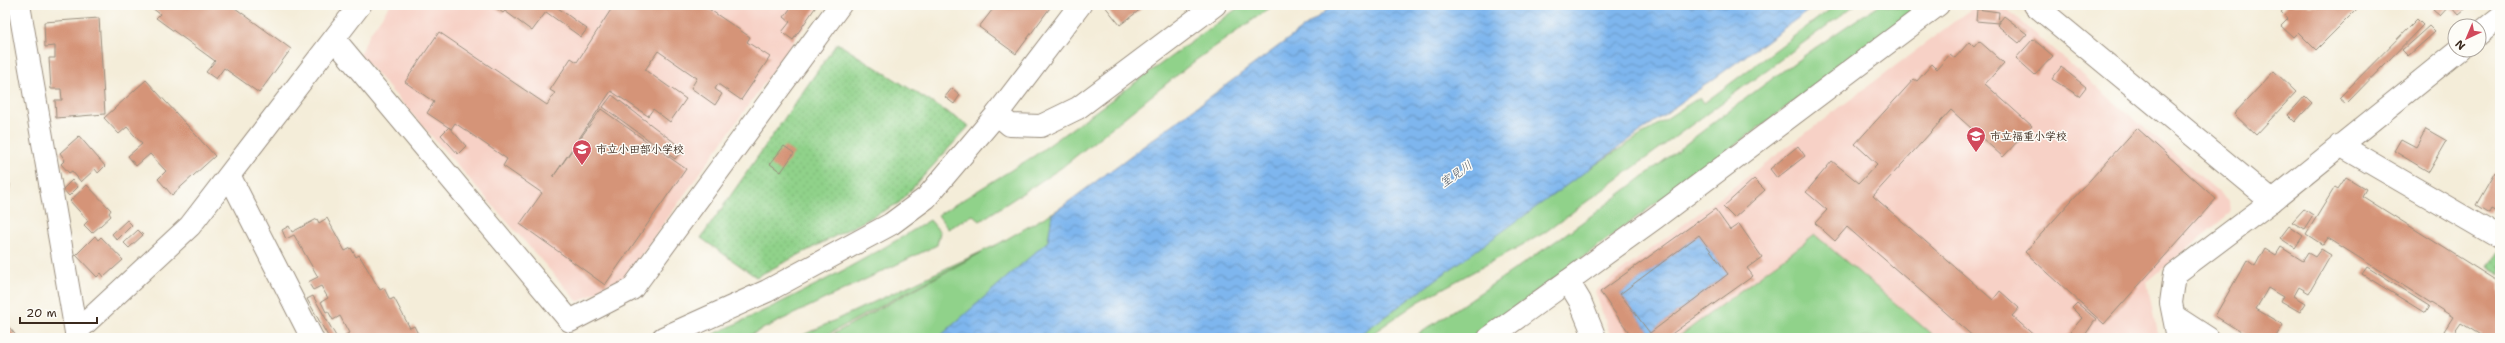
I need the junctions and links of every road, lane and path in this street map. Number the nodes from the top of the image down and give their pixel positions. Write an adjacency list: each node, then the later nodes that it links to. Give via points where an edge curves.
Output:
1 (19, 5): 19 (street)
2 (360, 5): 10 (street)
3 (840, 5): 10 (street, via 632,289 570,321)
4 (1080, 5): 12 (street)
5 (1215, 5): 12 (street, via 1078,108 1041,126 1010,125)
6 (1938, 5): 17 (street)
7 (2035, 5): 15 (street)
8 (2500, 17): 9 (street)
9 (2487, 28)
10 (335, 40): 14 (street)
11 (2449, 58): 13 (street)
12 (997, 114): 21 (street, via 926,198 891,224 766,291)
13 (2340, 146): 15 (street); 16 (street)
14 (230, 176): 19 (street, via 190,226); 20 (street)
15 (2272, 201): 18 (street, via 2175,274 2172,303)
16 (2500, 238)
17 (1568, 281): 22 (street); 23 (street, via 1580,301)
18 (2174, 316): 24 (street); 25 (street)
19 (77, 335)
20 (312, 338)
21 (663, 338)
22 (1489, 338)
23 (1595, 338)
24 (2178, 338)
25 (2208, 338)

